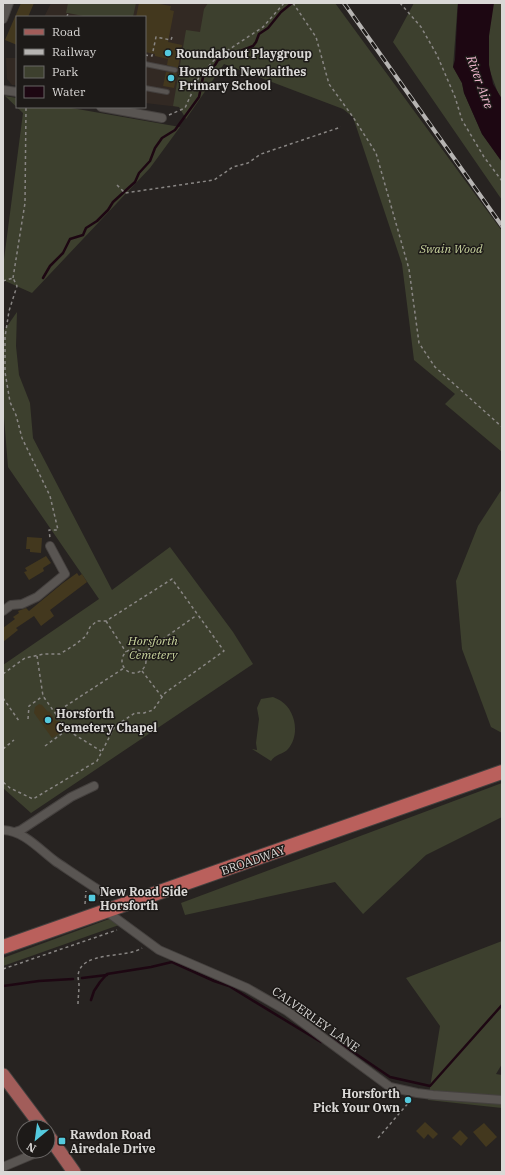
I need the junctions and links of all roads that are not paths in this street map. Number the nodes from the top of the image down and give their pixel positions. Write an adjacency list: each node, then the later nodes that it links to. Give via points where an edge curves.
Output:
1 (8, 3): 2 (street)
2 (3, 20)
3 (146, 64): 4 (lane)
4 (174, 70)
5 (146, 88): 8 (lane)
6 (3, 90): 7 (street)
7 (16, 92)
8 (167, 92)
9 (112, 108): 10 (street)
10 (134, 110): 11 (street)
11 (162, 118)
12 (50, 546): 13 (street, via 65,574 37,597)
13 (3, 610)
14 (502, 772): 19 (highway, BROADWAY)
15 (94, 786): 17 (street, via 71,797)
16 (3, 830): 17 (street)
17 (15, 832): 18 (street)
18 (102, 892)
19 (106, 910): 20 (highway, BROADWAY); 22 (street, CALVERLEY LANE, via 159,950 247,988 287,1011 390,1087 417,1093)
20 (3, 946)
21 (3, 1076): 23 (main road)
22 (502, 1100)
23 (36, 1119)
24 (56, 1150): 27 (main road)
25 (22, 1159): 26 (street)
26 (3, 1167)
27 (74, 1172)

